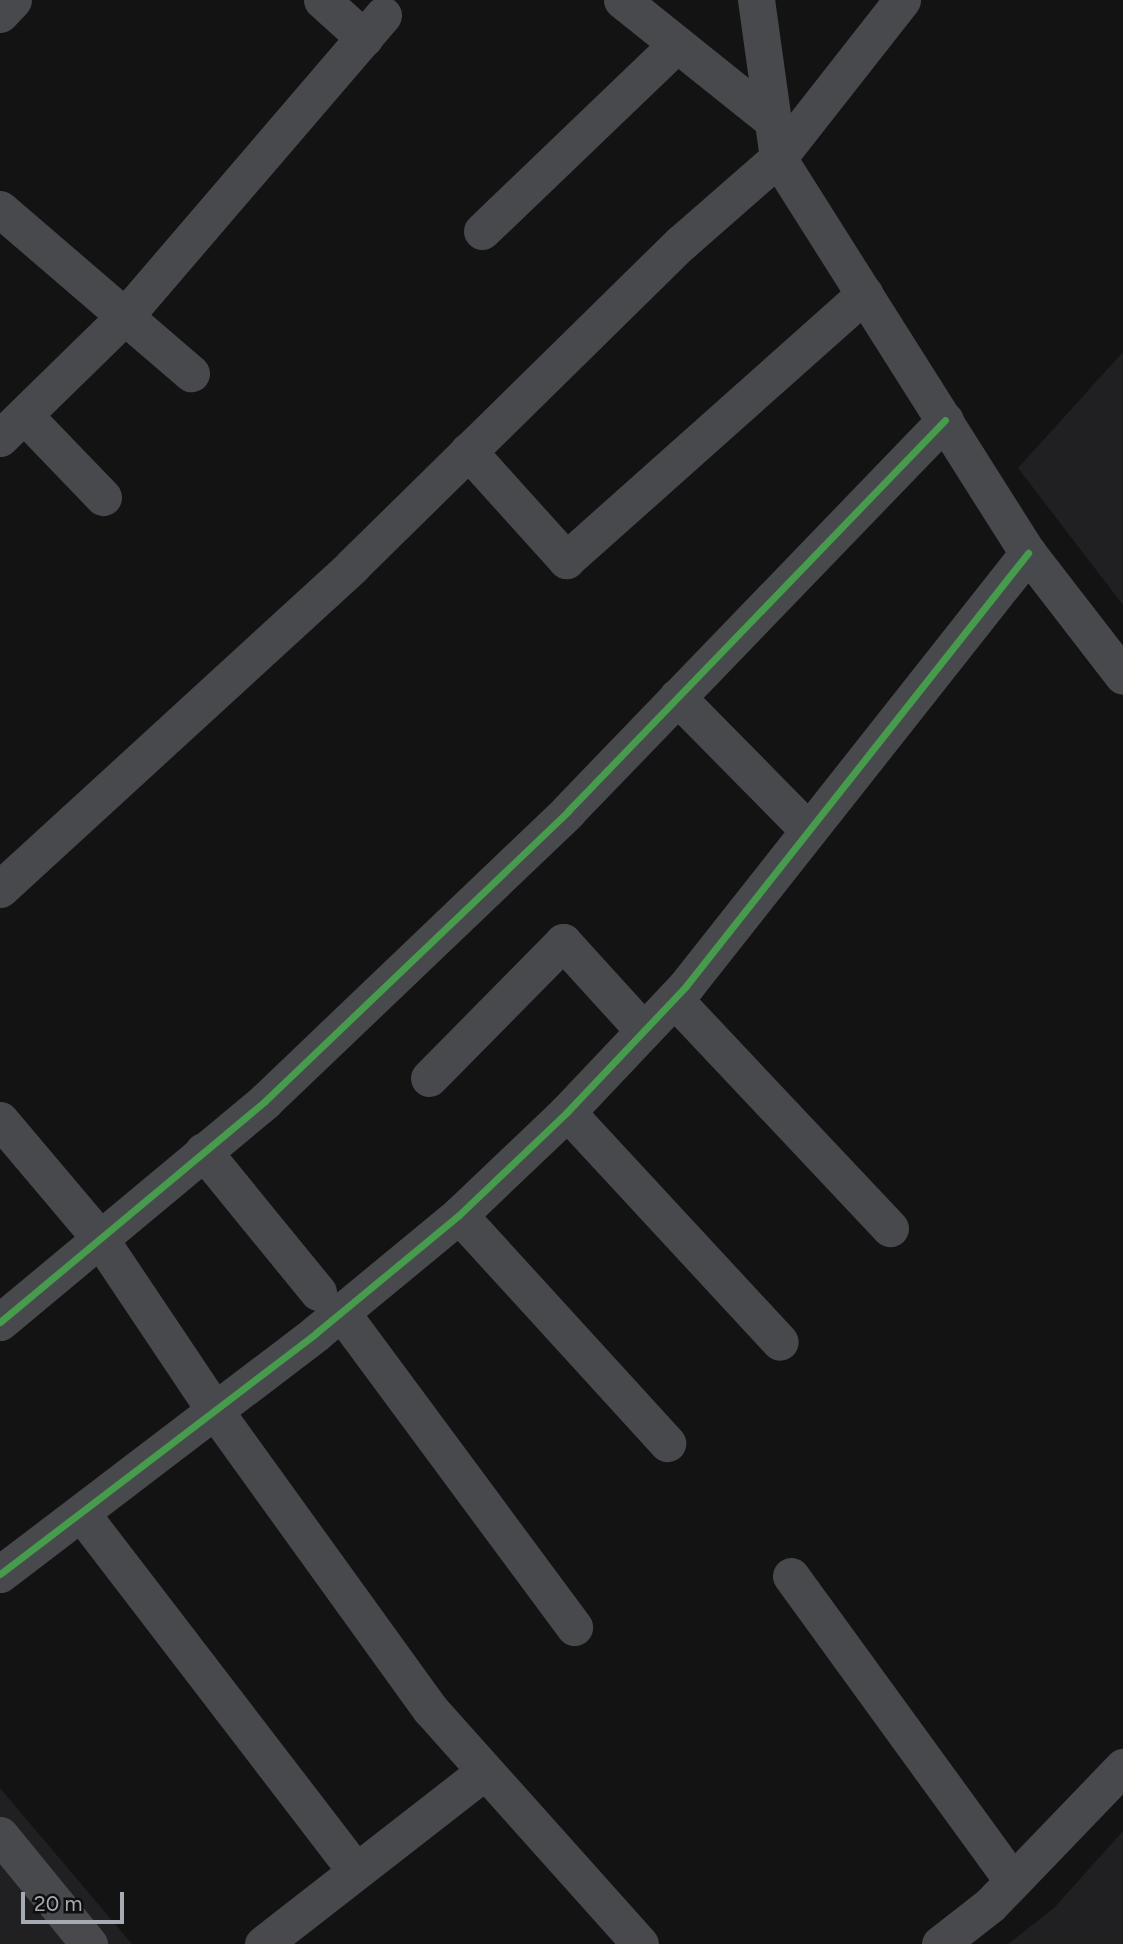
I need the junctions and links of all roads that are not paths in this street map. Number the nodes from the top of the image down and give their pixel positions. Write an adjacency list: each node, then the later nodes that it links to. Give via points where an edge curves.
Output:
1 (13, 0): 6 (street)
2 (322, 0): 13 (street, via 373,26)
3 (622, 0): 7 (street)
4 (756, 0): 8 (street)
5 (902, 0): 9 (street)
6 (0, 14)
7 (677, 44): 8 (street); 11 (street)
8 (768, 117): 9 (street)
9 (778, 158): 12 (street); 17 (street)
10 (0, 209): 13 (street)
11 (482, 232)
12 (865, 294): 15 (street); 17 (street, via 566,560)
13 (126, 316): 14 (street); 16 (street)
14 (191, 373)
15 (945, 420): 19 (street); 21 (street)
16 (12, 426): 18 (street)
17 (468, 451): 23 (street)
18 (103, 497)
19 (1028, 553): 20 (street); 22 (street)
20 (1123, 676)
21 (677, 696): 22 (street); 29 (street, via 568,811 265,1101)
22 (808, 830): 24 (street)
23 (0, 888)
24 (674, 999): 25 (street); 31 (street)
25 (644, 1031): 26 (street, via 563,942); 27 (street)
26 (429, 1078)
27 (567, 1112): 30 (street); 35 (street)
28 (0, 1120): 32 (street)
29 (203, 1151): 32 (street); 33 (street)
30 (459, 1215): 33 (street); 37 (street)
31 (890, 1228)
32 (98, 1236): 34 (street); 36 (street)
33 (330, 1302): 36 (street); 41 (street)
34 (0, 1322)
35 (780, 1342)
36 (215, 1411): 38 (street); 43 (street, via 430,1709)
37 (667, 1443)
38 (81, 1513): 39 (street); 45 (street)
39 (0, 1574)
40 (791, 1576): 46 (street)
41 (574, 1627)
42 (1123, 1767): 46 (street)
43 (485, 1771): 48 (street); 49 (street)
44 (0, 1835): 47 (street)
45 (344, 1856)
46 (1013, 1881): 50 (street)
47 (89, 1944)
48 (263, 1944)
49 (640, 1944)
50 (940, 1944)

